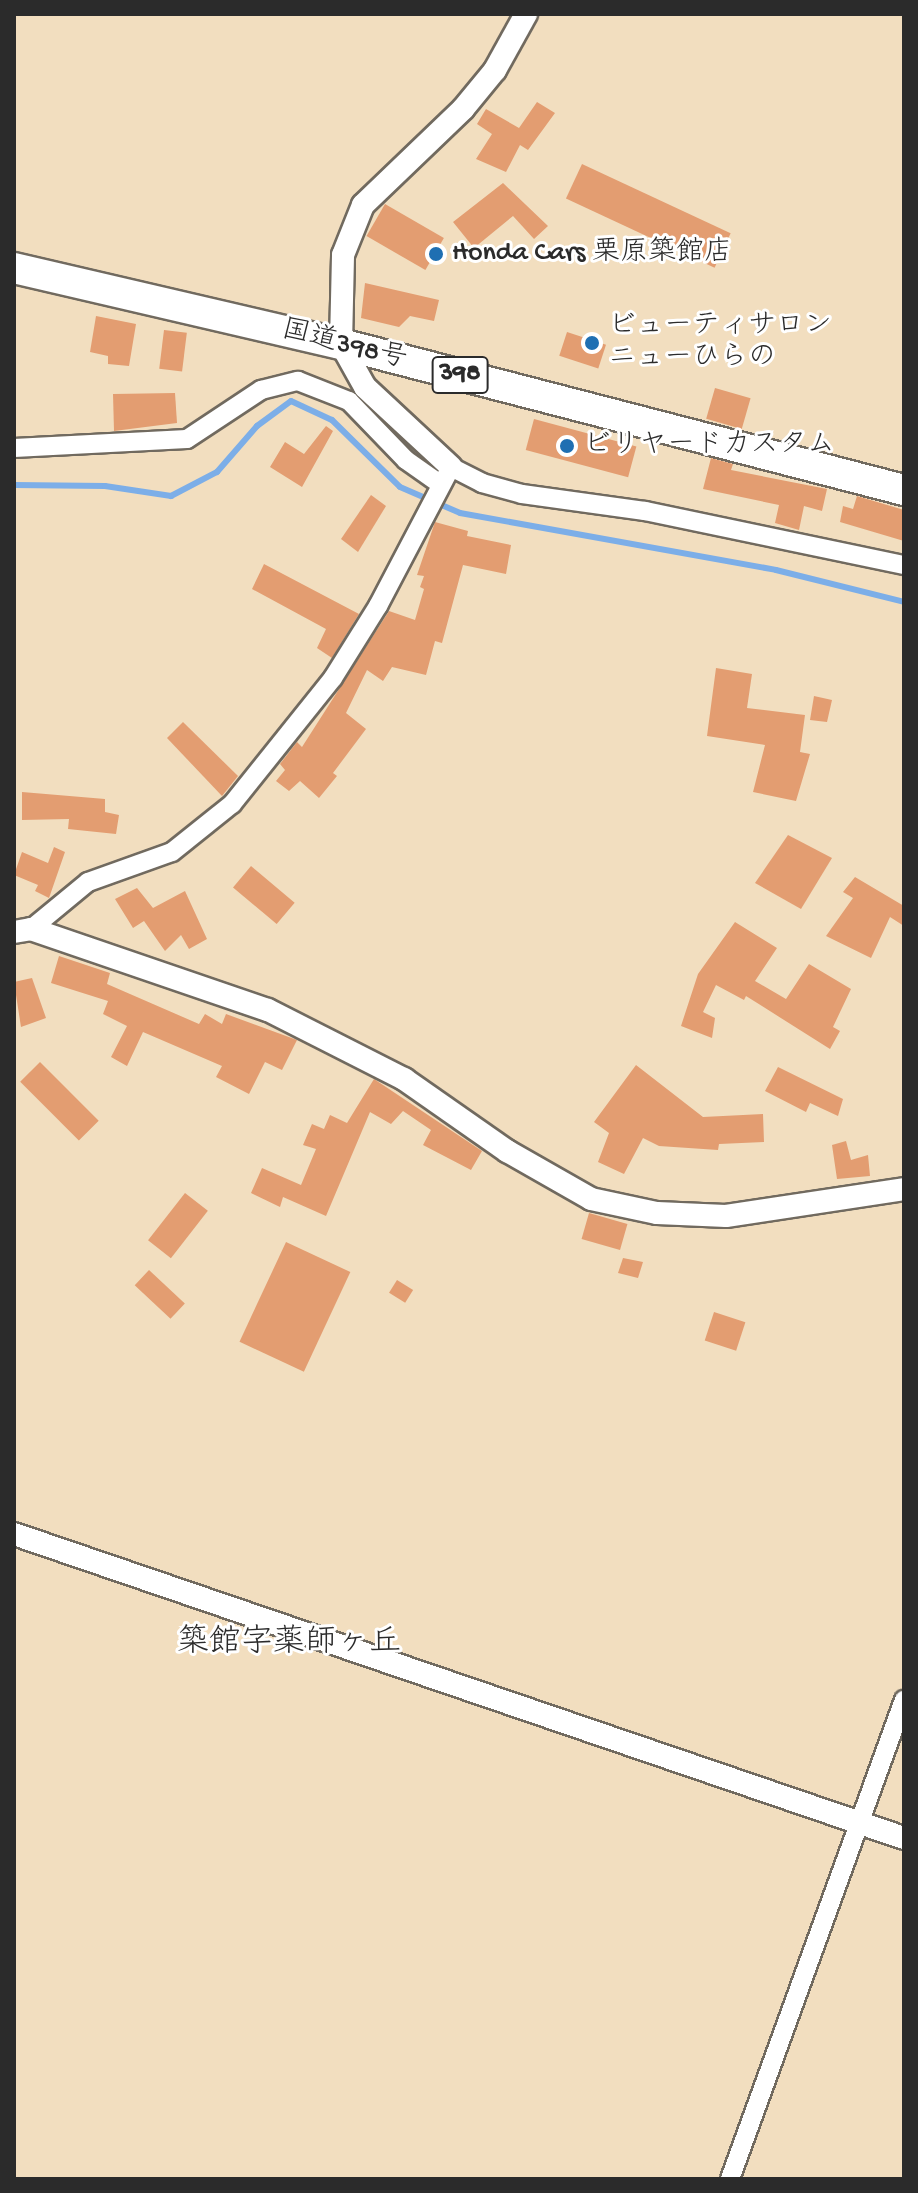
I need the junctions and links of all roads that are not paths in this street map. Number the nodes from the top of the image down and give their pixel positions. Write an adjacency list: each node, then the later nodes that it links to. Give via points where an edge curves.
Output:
1 (526, 14): 3 (street, via 495,70 463,109 363,205 343,255)
2 (14, 268): 3 (highway, 国道398号 / 398)
3 (341, 344): 5 (street, via 365,387); 6 (highway, 国道398号 / 398)
4 (14, 448): 5 (street, via 187,439 251,394 298,381 349,401 406,460)
5 (443, 481): 7 (street, via 645,511); 8 (street, via 378,606 333,678 232,804 172,852 88,882)
6 (904, 490)
7 (904, 565)
8 (22, 930): 9 (street, via 268,1010 404,1079 507,1151 591,1199 657,1213 726,1216)
9 (904, 1189)
10 (14, 1534): 12 (street)
11 (904, 1700): 12 (street)
12 (862, 1824): 13 (street); 14 (street)
13 (904, 1838)
14 (730, 2179)

